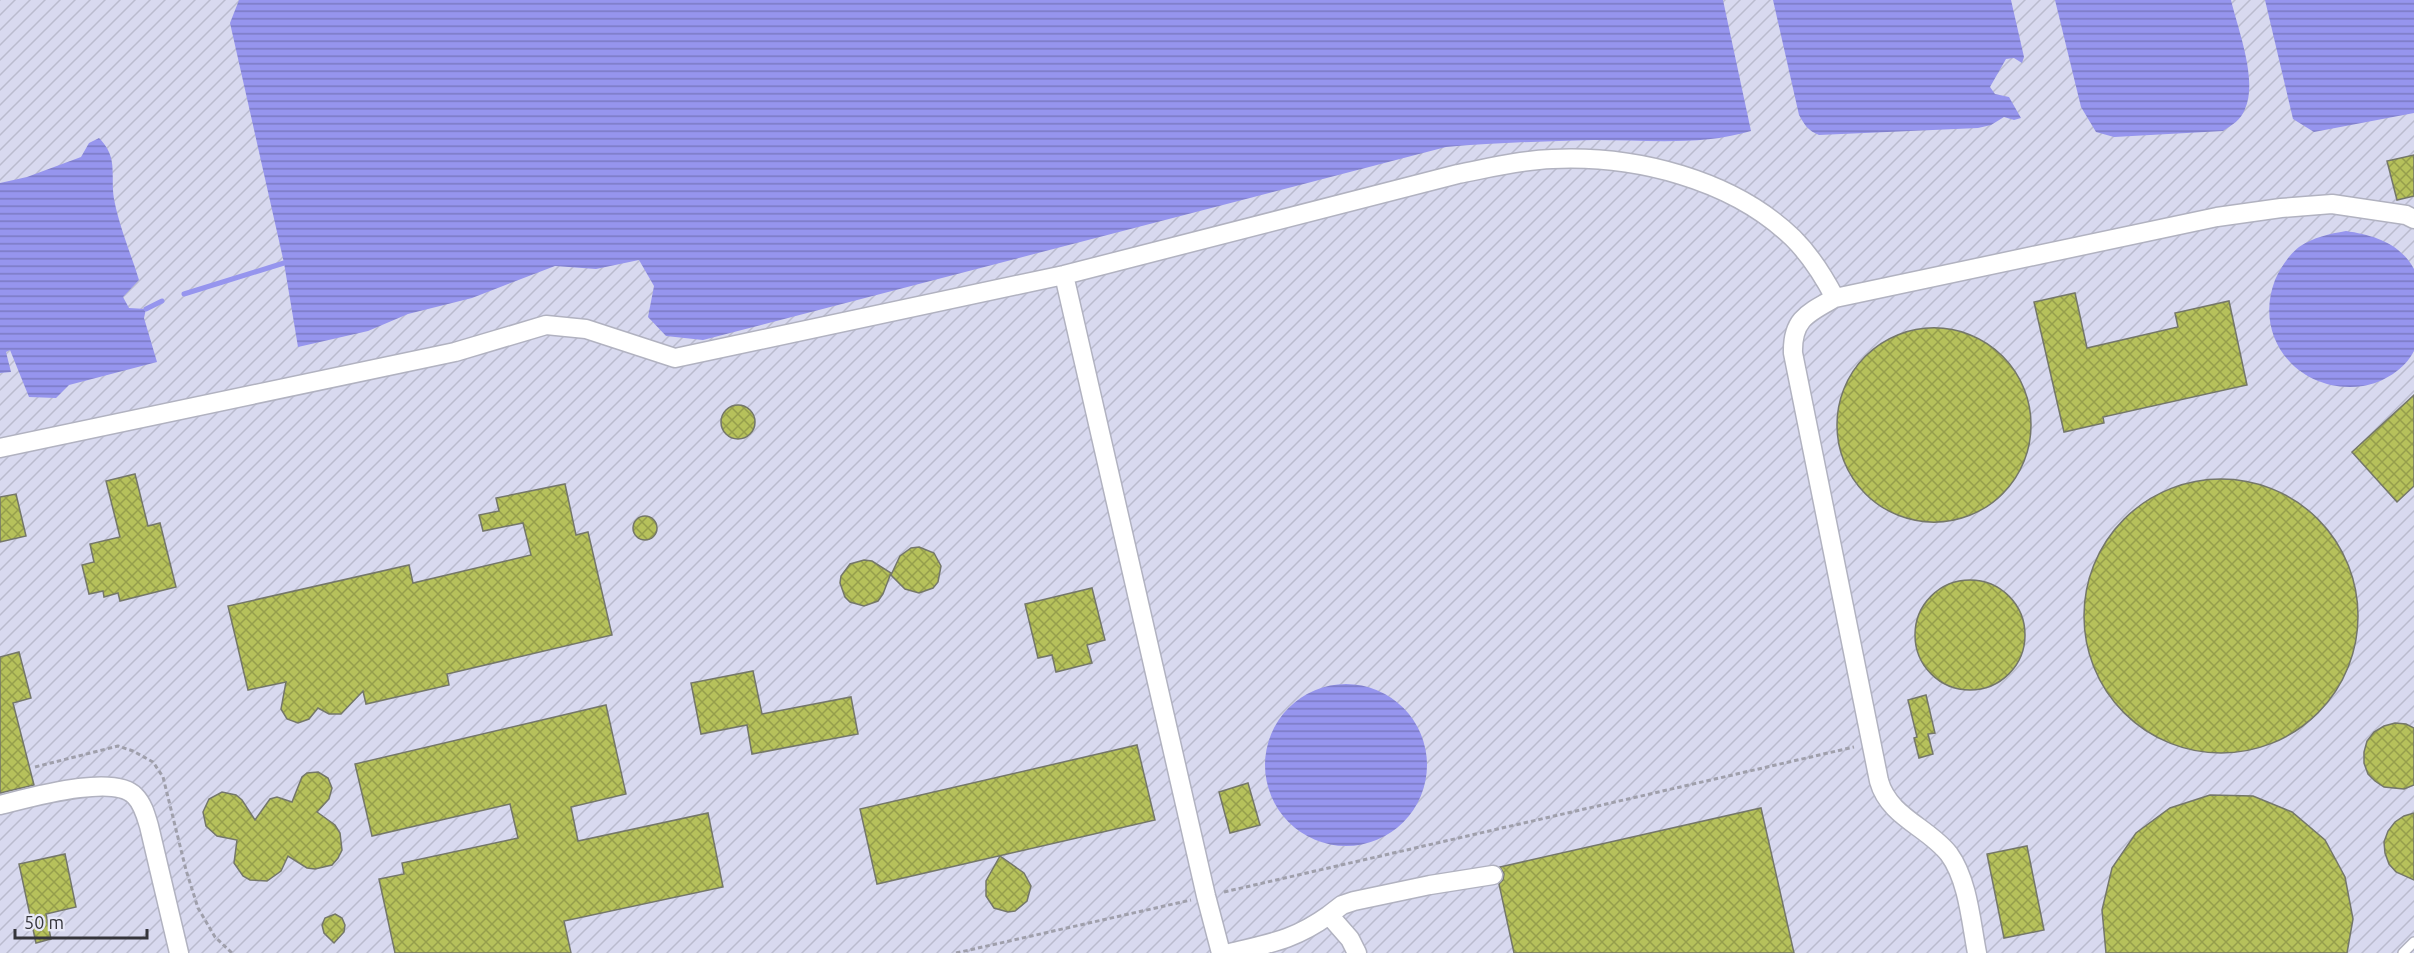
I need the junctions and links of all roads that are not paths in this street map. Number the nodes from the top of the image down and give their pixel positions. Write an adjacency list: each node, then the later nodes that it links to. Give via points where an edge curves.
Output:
1 (2414, 219): 3 (street, via 2332,204 2282,208 2217,217)
2 (1064, 275): 3 (street, via 1458,174 1552,159 1645,166 1731,196 1755,209 1794,240); 4 (street, via 675,358 586,329 546,325 455,352); 10 (street)
3 (1835, 298): 13 (street, via 1811,311 1796,327 1793,352 1879,781 1893,807 1936,841 1954,863 1964,890)
4 (0, 448)
5 (0, 805): 9 (street, via 82,787 120,787 135,795 149,826)
6 (1493, 875): 7 (street, via 1354,902)
7 (1329, 915): 11 (street, via 1288,939); 12 (street)
8 (2414, 942): 14 (lane)
9 (180, 953)
10 (1221, 953)
11 (1230, 953)
12 (1357, 953)
13 (1977, 953)
14 (2403, 953)

